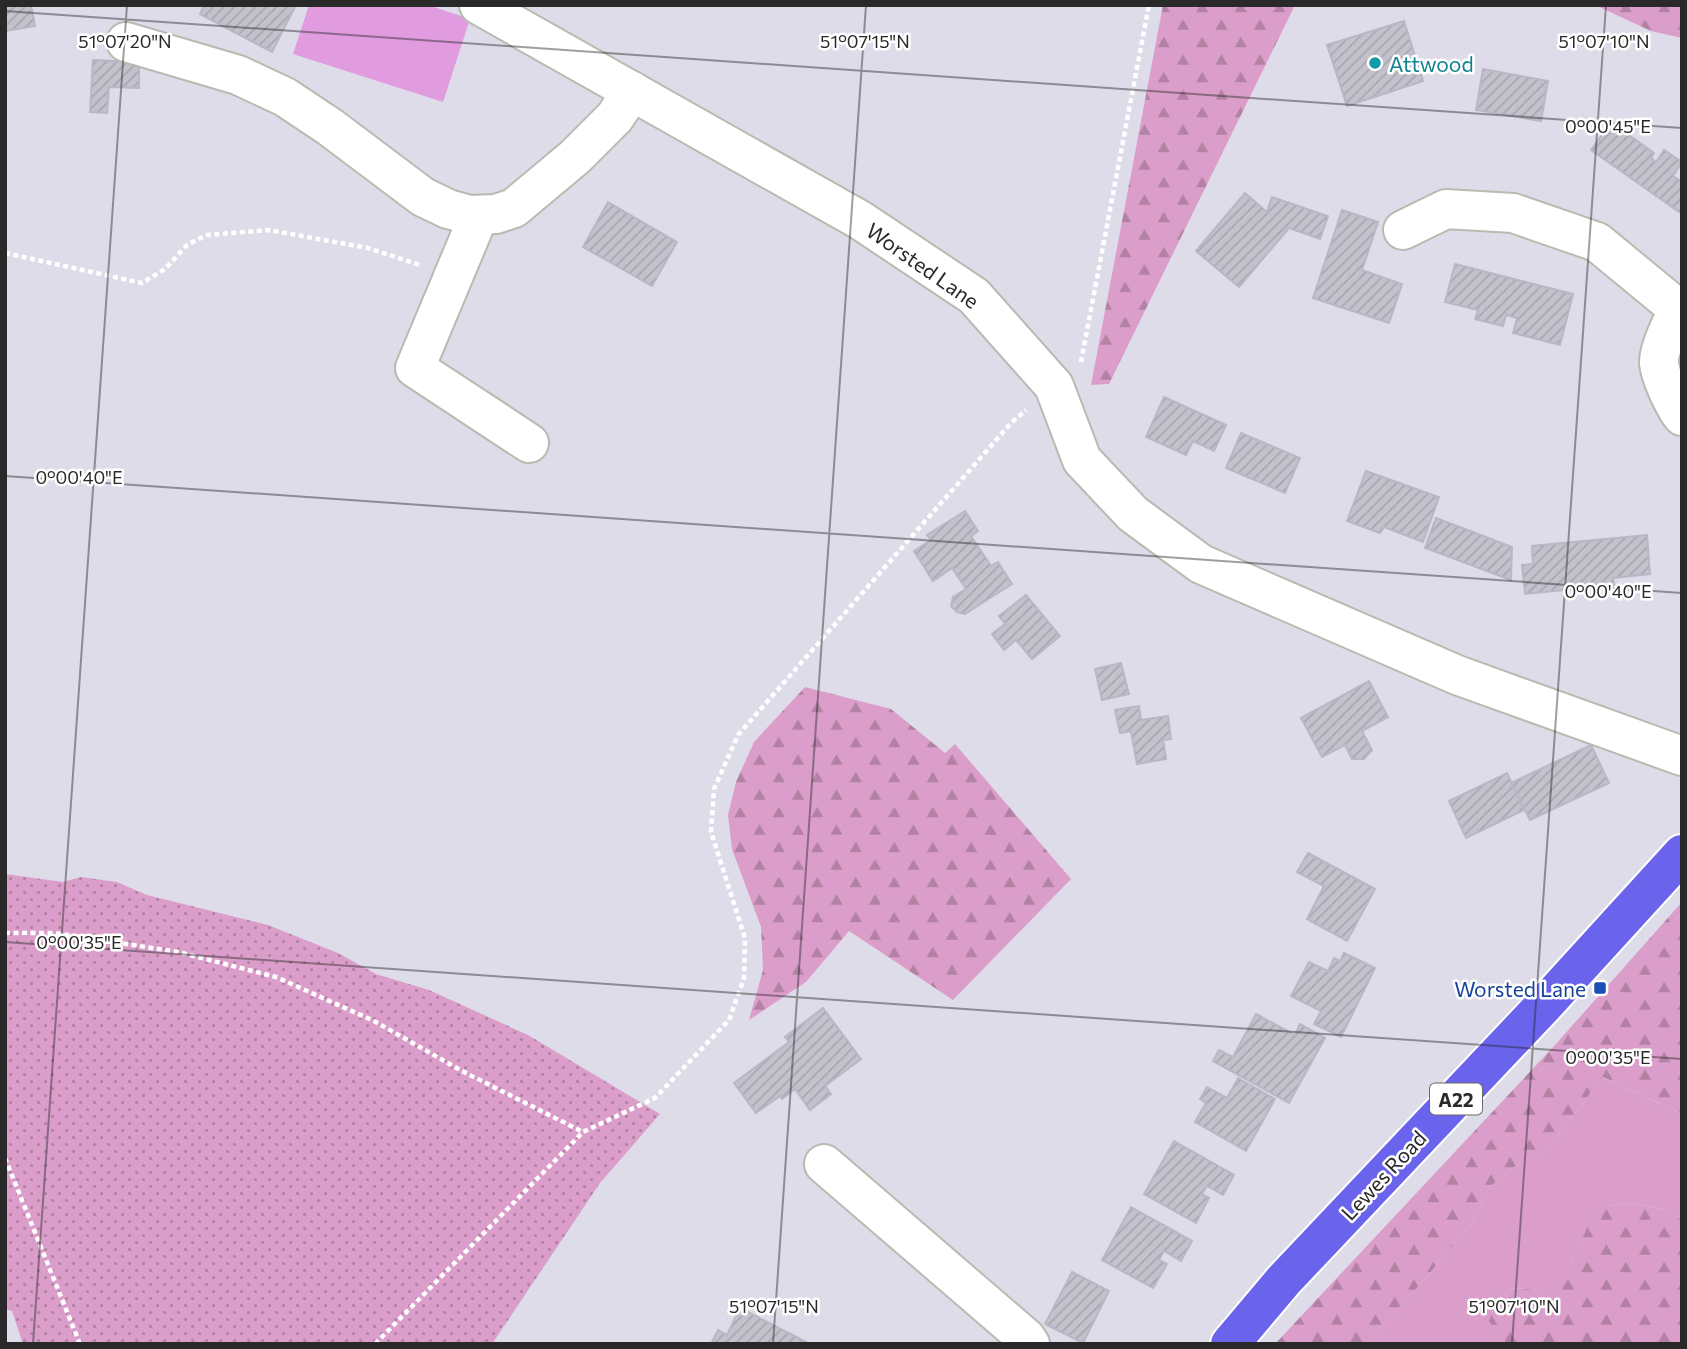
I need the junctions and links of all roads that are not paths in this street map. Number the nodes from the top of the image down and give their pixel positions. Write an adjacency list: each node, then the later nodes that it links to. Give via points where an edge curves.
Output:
1 (479, 5): 3 (street, Worsted Lane)
2 (126, 42): 4 (street, via 238,75 285,97 423,197 448,209)
3 (632, 91): 4 (street, via 615,117 544,184 514,208); 9 (street, Worsted Lane, via 860,220 974,296 1054,386 1082,460 1133,513 1201,564 1457,675)
4 (480, 215): 8 (street, via 415,368)
5 (1403, 230): 6 (street, via 1446,209 1513,213 1597,242)
6 (1680, 311): 7 (street, via 1668,330 1659,362 1673,405)
7 (1682, 416)
8 (529, 443)
9 (1682, 756)
10 (1682, 854): 13 (highway, Lewes Road / A22, via 1284,1280)
11 (824, 1164): 12 (street)
12 (1030, 1344)
13 (1230, 1344)

